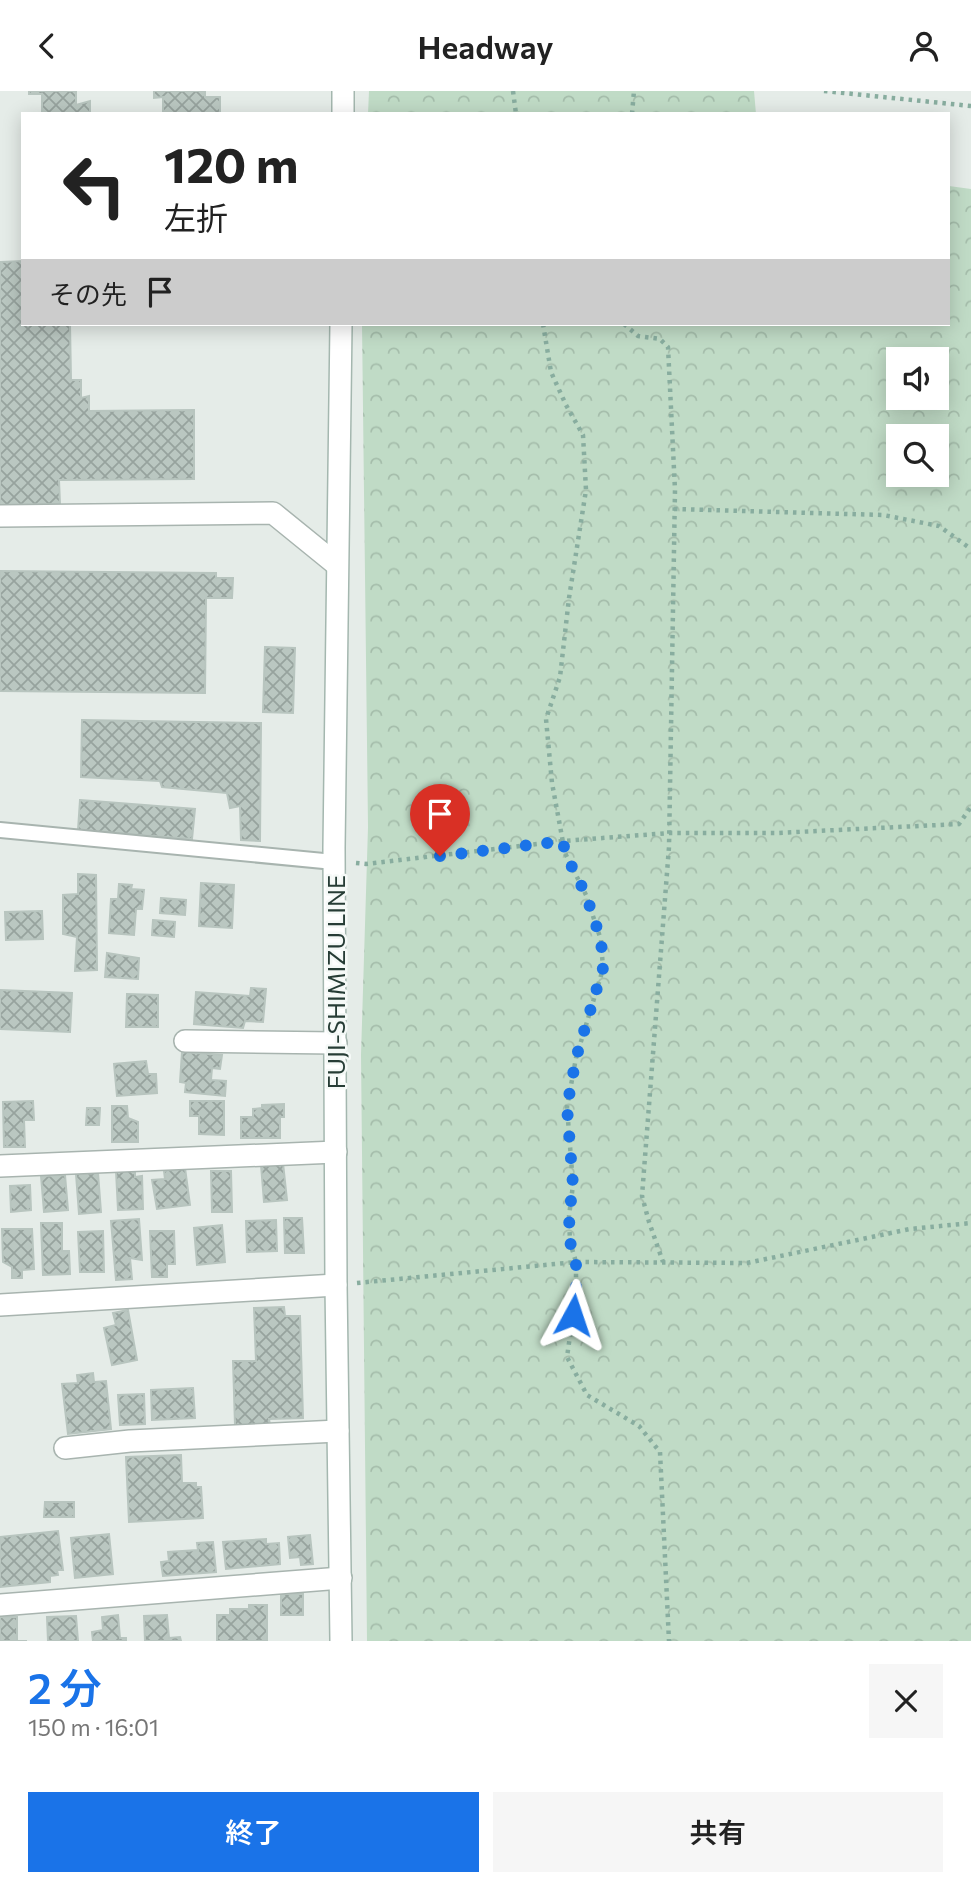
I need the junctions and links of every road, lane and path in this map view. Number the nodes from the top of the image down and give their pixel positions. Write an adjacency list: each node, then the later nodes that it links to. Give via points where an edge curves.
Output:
1 (343, 91): 6 (street)
2 (513, 91): 7 (path)
3 (634, 91): 8 (path)
4 (824, 91): 5 (path)
5 (971, 106)
6 (343, 112)
7 (516, 112)
8 (632, 112)
9 (341, 326): 15 (street, FUJI-SHIMIZU LINE)
10 (543, 326): 19 (path, via 551,372 583,435 586,490 560,677 546,719)
11 (626, 326): 12 (path, via 638,336 660,339 668,347)
12 (674, 509): 14 (path, via 883,515 939,526); 18 (path)
13 (0, 516): 15 (street, via 273,513)
14 (971, 549)
15 (337, 565): 20 (street, FUJI-SHIMIZU LINE)
16 (971, 807): 18 (path, via 959,824)
17 (0, 830): 20 (lane)
18 (669, 833): 19 (path); 27 (path, via 642,1196)
19 (563, 841): 20 (path, via 366,864); 26 (path, via 601,940 603,968 576,1058 567,1107 573,1185 570,1242)
20 (334, 862): 22 (street, FUJI-SHIMIZU LINE)
21 (185, 1041): 22 (street)
22 (336, 1042): 23 (street, FUJI-SHIMIZU LINE)
23 (336, 1152): 24 (street); 28 (street, FUJI-SHIMIZU LINE)
24 (0, 1166)
25 (971, 1223): 27 (path, via 910,1229 747,1263)
26 (576, 1262): 27 (path); 28 (path); 35 (path, via 567,1357 587,1395 639,1426 660,1452)
27 (663, 1262)
28 (336, 1285): 29 (street); 30 (street, FUJI-SHIMIZU LINE)
29 (0, 1305)
30 (338, 1431): 31 (street); 32 (street, FUJI-SHIMIZU LINE)
31 (65, 1448)
32 (341, 1579): 33 (street); 34 (street, FUJI-SHIMIZU LINE)
33 (0, 1605)
34 (341, 1641)
35 (669, 1641)

